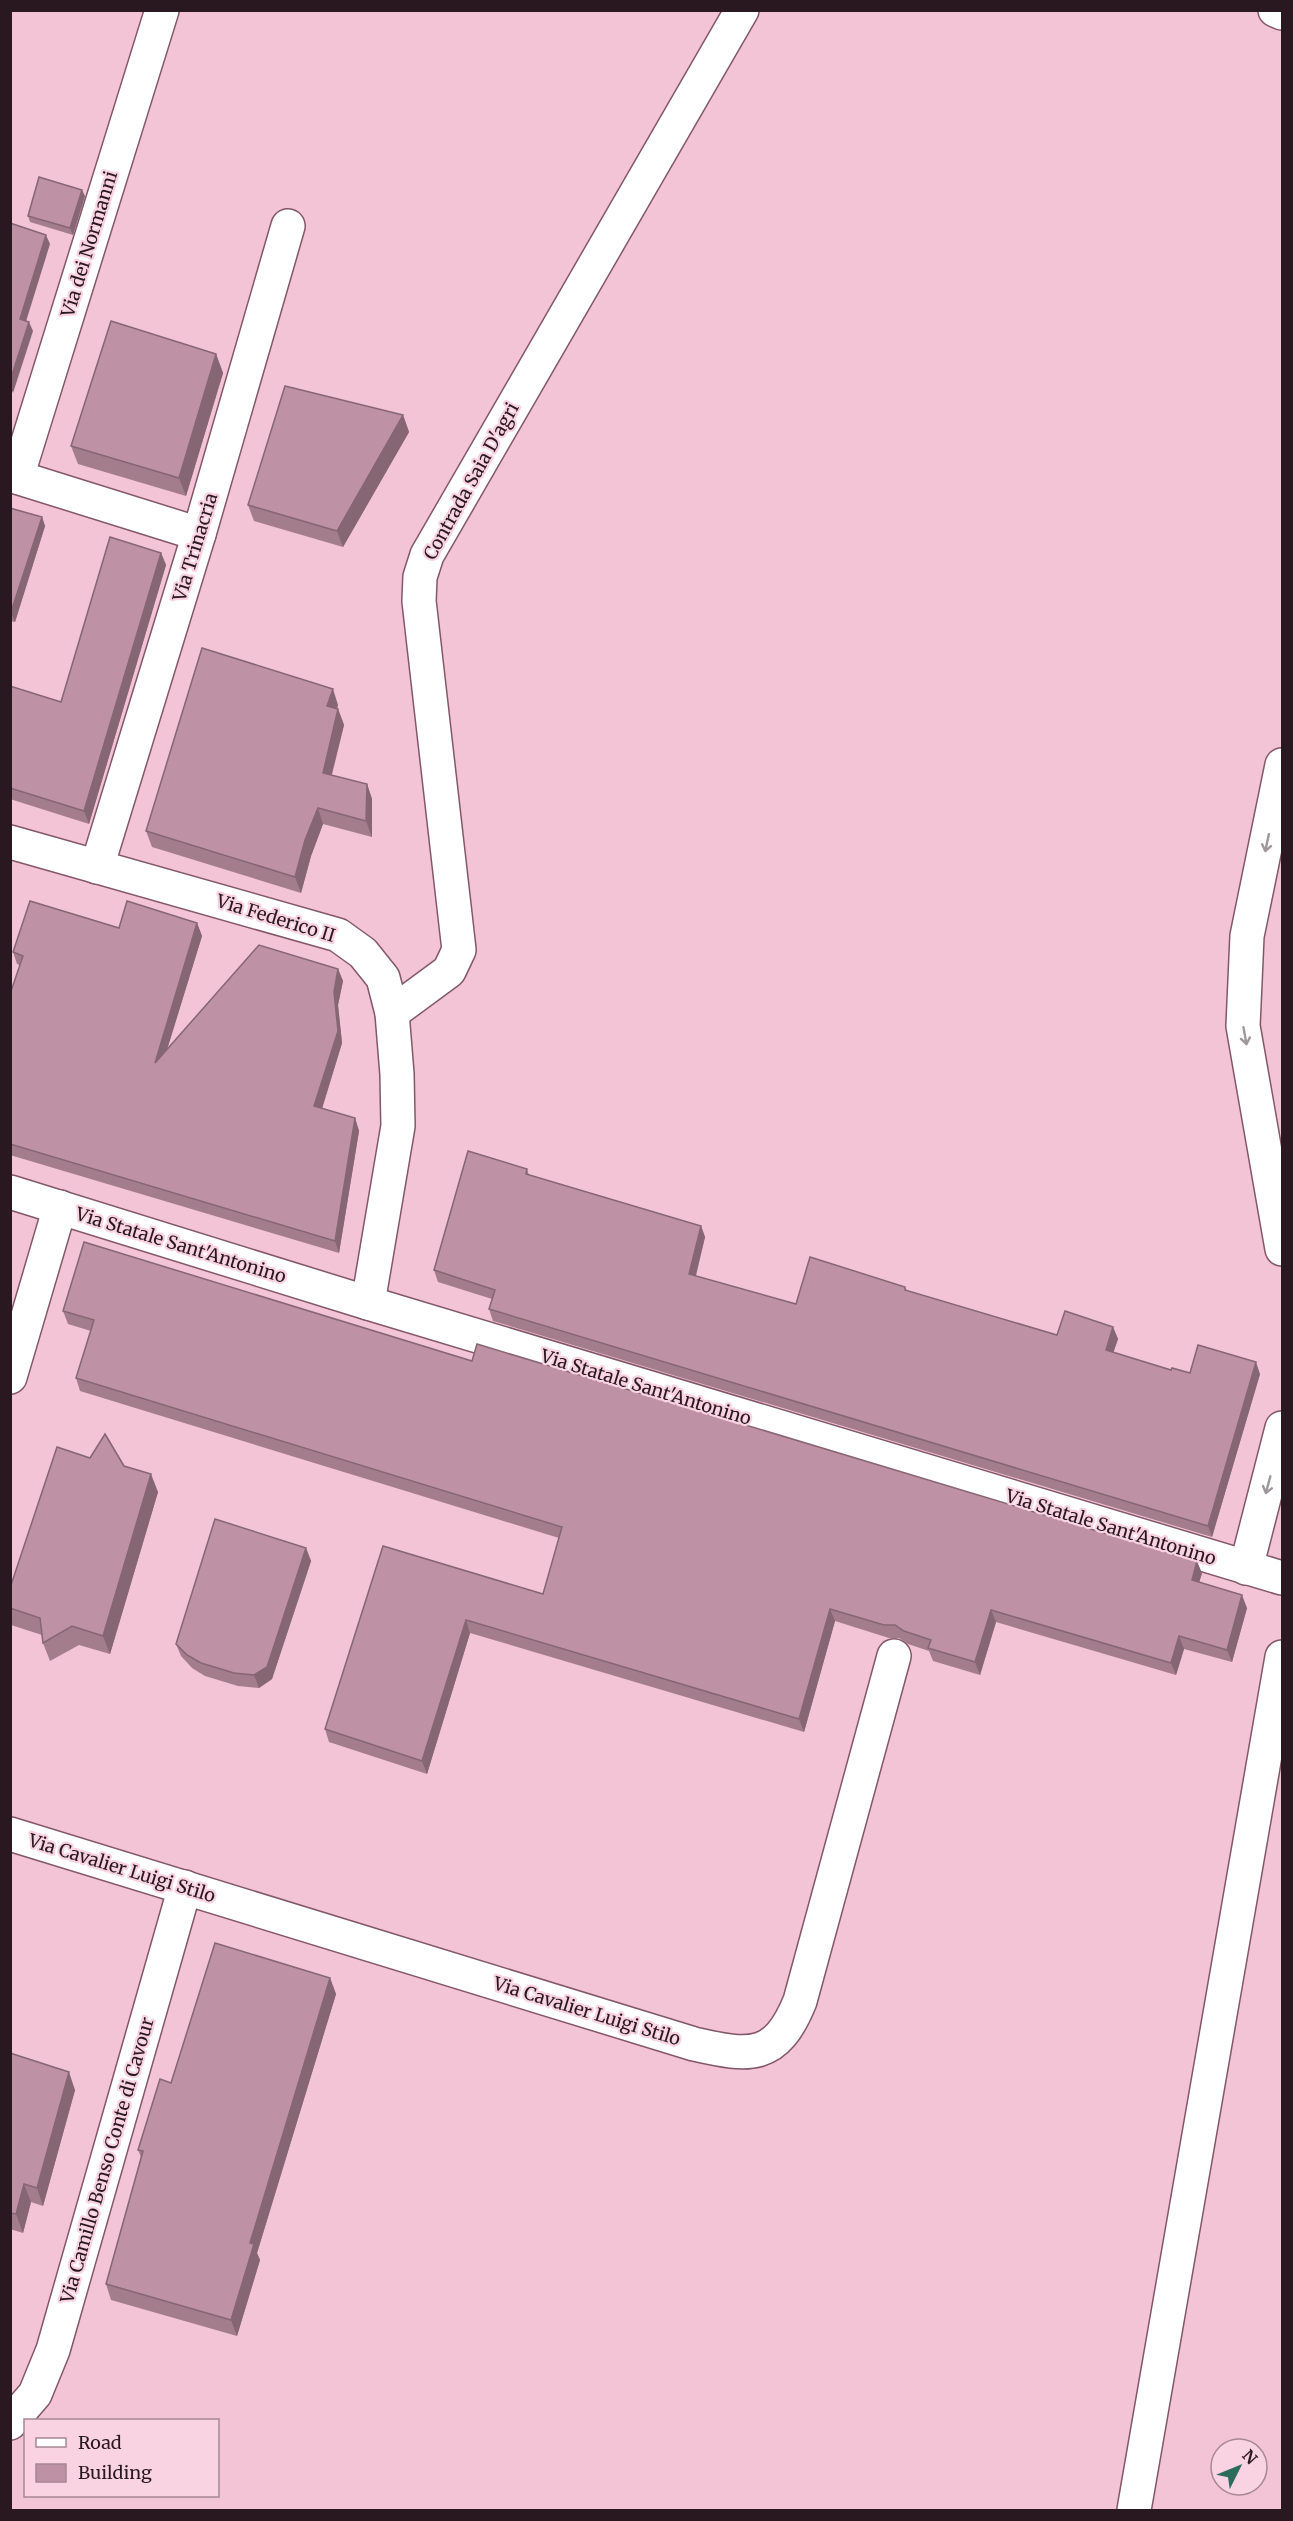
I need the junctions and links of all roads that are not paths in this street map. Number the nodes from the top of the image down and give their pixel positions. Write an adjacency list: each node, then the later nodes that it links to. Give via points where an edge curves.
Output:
1 (162, 10): 6 (main road, Via dei Normanni)
2 (742, 10): 11 (main road, Contrada Saia D'agri, via 427,555 420,577 419,601 459,950 449,971)
3 (1275, 10): 4 (main road)
4 (1282, 13)
5 (288, 226): 7 (main road, Via Trinacria)
6 (14, 476): 7 (main road, Via dei Normanni)
7 (199, 534): 10 (main road, Via Trinacria)
8 (1282, 765): 14 (main road, one-way to 14, via 1247,936 1243,1026)
9 (10, 842): 10 (main road, Via Federico II)
10 (97, 867): 11 (main road, Via Federico II, via 338,935 363,953 383,978)
11 (392, 1013): 15 (main road, Via Federico II, via 398,1126)
12 (10, 1192): 13 (main road, Via Statale Sant'Antonino)
13 (60, 1207): 15 (main road, Via Statale Sant'Antonino); 16 (main road)
14 (1282, 1249)
15 (368, 1303): 18 (main road, Via Statale Sant'Antonino)
16 (10, 1377)
17 (1282, 1428): 18 (main road, one-way to 18)
18 (1246, 1568): 19 (main road, Via Statale Sant'Antonino)
19 (1282, 1578)
20 (894, 1656): 23 (main road, Via Cavalier Luigi Stilo, via 800,2001 790,2025 772,2045 751,2053 694,2044)
21 (1282, 1657): 25 (main road)
22 (10, 1834): 23 (main road, Via Cavalier Luigi Stilo)
23 (185, 1887): 24 (main road, Via Camillo Benso Conte di Cavour, via 52,2350 35,2394)
24 (10, 2423)
25 (1134, 2511)

